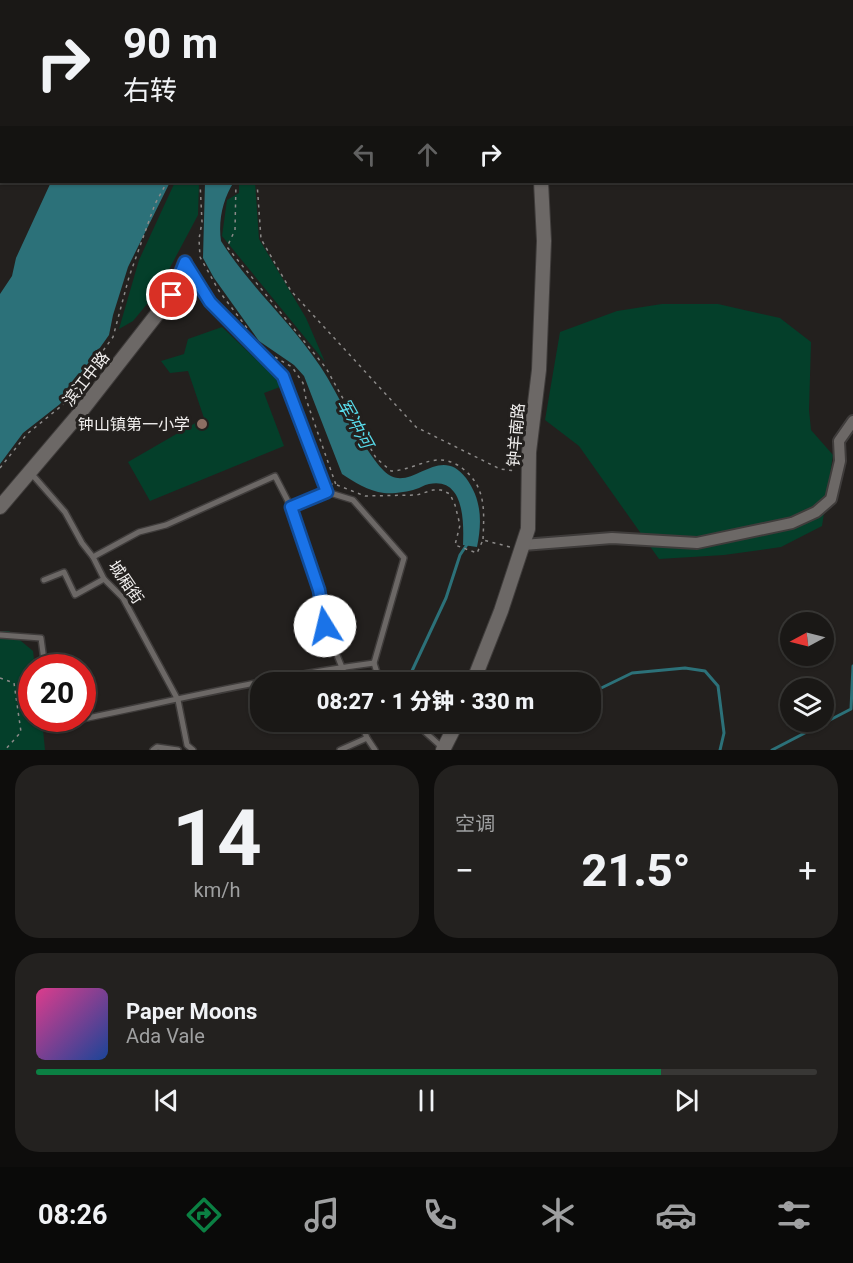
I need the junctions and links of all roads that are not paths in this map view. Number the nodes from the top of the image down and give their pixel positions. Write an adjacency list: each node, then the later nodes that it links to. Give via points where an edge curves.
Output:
1 (541, 183): 8 (main road, 钟羊南路, via 544,241 539,370 529,452 528,529)
2 (185, 262): 4 (main road, 滨江中路, via 172,295); 5 (lane, via 210,302 283,376)
3 (853, 421): 8 (street, via 839,441 840,461 831,499 816,512 792,523 697,543 612,538)
4 (30, 472): 6 (main road, 滨江中路); 9 (lane, 城厢街, via 65,512)
5 (327, 492): 7 (lane); 14 (lane, via 353,500 404,558)
6 (0, 507)
7 (291, 507): 9 (lane, via 275,476 166,525 139,532); 15 (lane, via 314,570 325,626)
8 (522, 547): 18 (main road, 钟羊南路)
9 (93, 557): 10 (lane, 城厢街)
10 (104, 579): 11 (lane, via 75,595 64,572); 19 (lane, 城厢街, via 123,598)
11 (44, 580)
12 (0, 635): 13 (lane, via 41,638)
13 (43, 654)
14 (374, 663): 15 (lane); 17 (lane)
15 (343, 667): 16 (lane); 19 (lane, via 247,683)
16 (345, 672)
17 (377, 672)
18 (478, 672)
19 (178, 700): 20 (lane); 27 (lane, 城厢街, via 187,745)
20 (96, 716)
21 (365, 732): 24 (lane)
22 (425, 732): 30 (lane)
23 (452, 732): 30 (main road)
24 (367, 738): 28 (lane); 29 (lane)
25 (153, 750): 26 (lane)
26 (178, 750)
27 (193, 750)
28 (340, 750)
29 (375, 750)
30 (444, 750)

